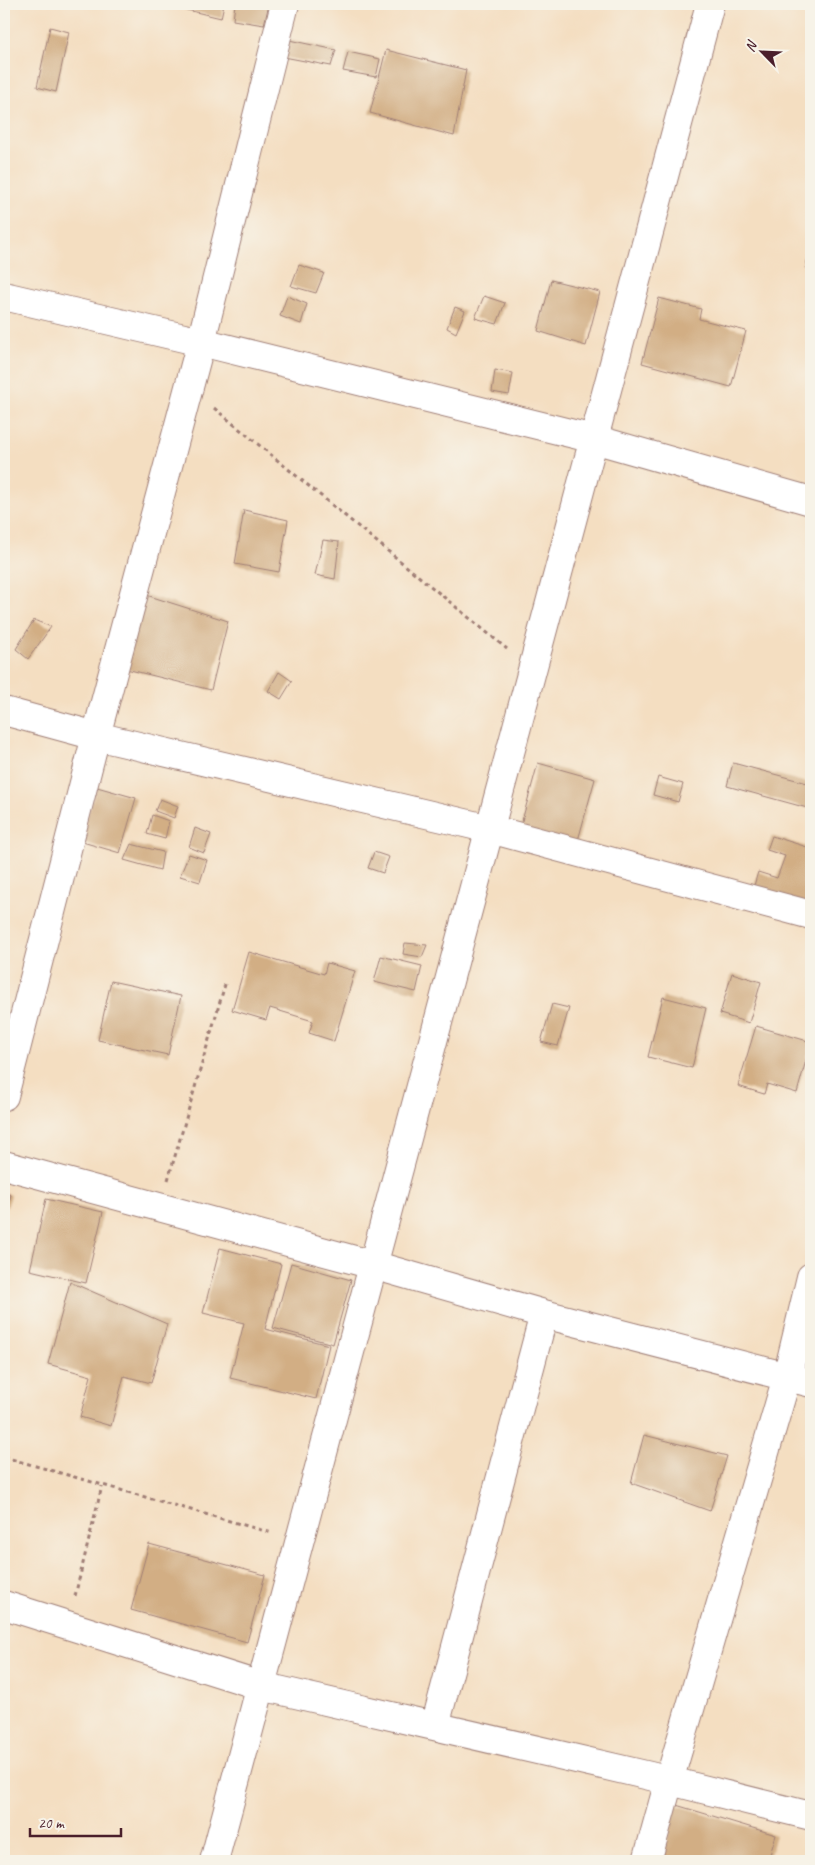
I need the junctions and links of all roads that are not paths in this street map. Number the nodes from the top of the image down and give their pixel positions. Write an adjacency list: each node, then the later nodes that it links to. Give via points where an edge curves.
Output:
1 (285, 4): 4 (street)
2 (710, 4): 5 (street)
3 (4, 296): 4 (street)
4 (201, 342): 5 (street); 8 (street)
5 (594, 439): 6 (street); 9 (street)
6 (811, 501)
7 (4, 711): 8 (street)
8 (96, 736): 9 (street); 11 (street)
9 (490, 829): 10 (street); 13 (street)
10 (811, 915)
11 (4, 1096)
12 (4, 1166): 13 (street)
13 (373, 1265): 15 (street); 18 (street)
14 (811, 1277): 16 (street)
15 (544, 1314): 16 (street); 19 (street)
16 (799, 1380): 20 (street)
17 (4, 1605): 18 (street)
18 (261, 1686): 19 (street); 22 (street)
19 (435, 1726): 20 (street)
20 (669, 1781): 21 (street); 23 (street)
21 (811, 1816)
22 (214, 1861)
23 (647, 1861)

